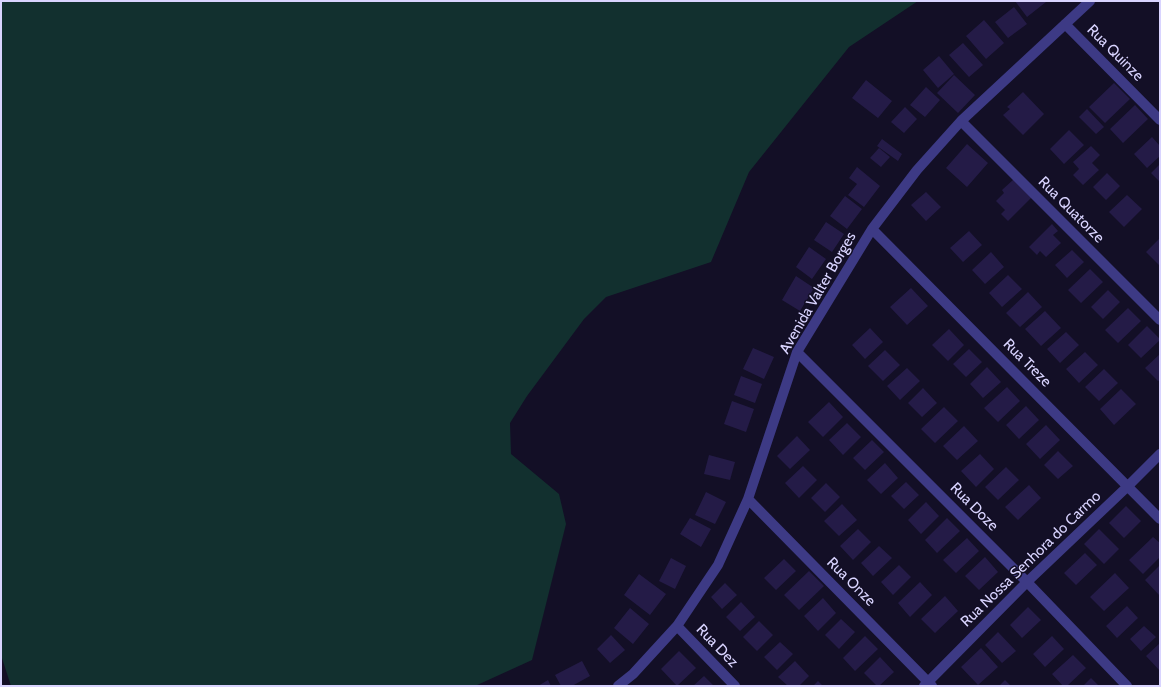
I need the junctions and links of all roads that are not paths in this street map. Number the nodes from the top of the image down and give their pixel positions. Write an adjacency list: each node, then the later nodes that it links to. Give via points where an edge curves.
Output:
1 (1090, 1): 2 (street, Avenida Valter Borges)
2 (1065, 24): 3 (street, Rua Quinze); 4 (street, Avenida Valter Borges)
3 (1160, 120)
4 (961, 121): 5 (street, Avenida Valter Borges, via 917,170); 6 (street, Rua Quatorze)
5 (872, 229): 7 (street, Avenida Valter Borges); 9 (street, Rua Treze)
6 (1160, 320)
7 (797, 352): 10 (street, Avenida Valter Borges); 12 (street, Rua Doze)
8 (1160, 454): 9 (street, Rua Nossa Senhora do Carmo)
9 (1128, 486): 11 (street, Rua Treze); 12 (street, Rua Nossa Senhora do Carmo)
10 (748, 499): 13 (street, Avenida Valter Borges, via 718,565); 14 (street, Rua Onze)
11 (1160, 519)
12 (1027, 582): 14 (street, Rua Nossa Senhora do Carmo); 17 (street, Rua Doze)
13 (677, 626): 15 (street, Avenida Valter Borges, via 633,674); 16 (street, Rua Dez)
14 (928, 685)
15 (618, 686)
16 (735, 686)
17 (1126, 686)

